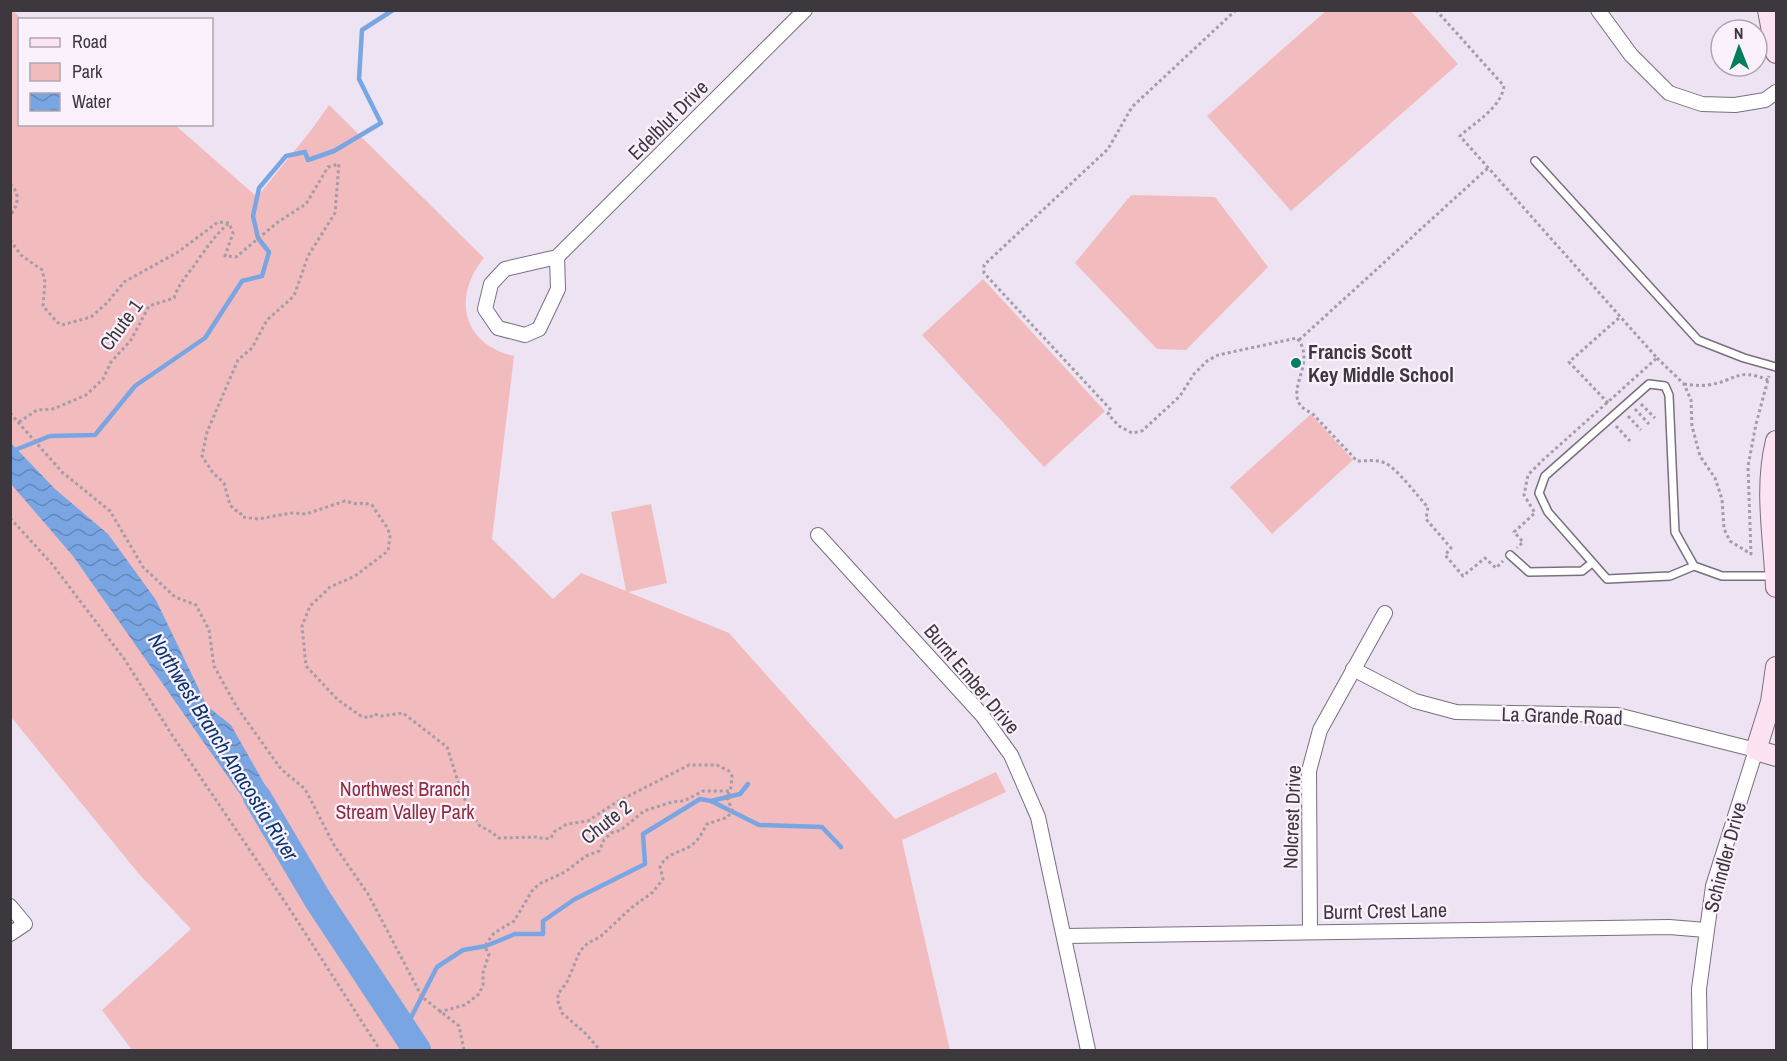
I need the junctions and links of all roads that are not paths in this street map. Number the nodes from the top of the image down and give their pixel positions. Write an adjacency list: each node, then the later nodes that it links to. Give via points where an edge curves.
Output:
1 (805, 10): 7 (street, Edelblut Drive)
2 (1598, 10): 5 (street, via 1631,55 1669,93 1702,104 1735,105 1765,100)
3 (1768, 10): 4 (street)
4 (1776, 53)
5 (1776, 92)
6 (1536, 161): 8 (lane, via 1698,340)
7 (557, 256): 7 (street, via 506,269 491,284 485,309 498,328 525,335 539,329 558,289)
8 (1776, 367)
9 (1776, 441): 10 (street, via 1770,492)
10 (1774, 527): 15 (street)
11 (818, 535): 26 (street, Burnt Ember Drive, via 982,715 1011,756 1038,817)
12 (1510, 555): 13 (lane, via 1529,572 1582,571)
13 (1592, 563): 14 (lane, via 1607,579 1670,576); 14 (lane, via 1548,512 1539,493 1545,476 1649,384 1665,386 1669,395 1675,532)
14 (1694, 566): 15 (lane, via 1722,576)
15 (1776, 576): 16 (street)
16 (1776, 587)
17 (1384, 613): 19 (street, Nolcrest Drive)
18 (1776, 667): 20 (street, Schindler Drive, via 1771,702)
19 (1353, 669): 20 (street, La Grande Road, via 1415,701 1456,712 1617,715); 24 (street, Nolcrest Drive, via 1320,730 1309,771)
20 (1756, 750): 21 (street, La Grande Road); 23 (street, Schindler Drive, via 1713,886)
21 (1776, 756)
22 (10, 906): 25 (street, via 25,924)
23 (1706, 930): 24 (street, Burnt Crest Lane, via 1669,927); 28 (street, Schindler Drive, via 1699,989)
24 (1310, 932): 26 (street, Burnt Crest Lane)
25 (10, 934)
26 (1064, 936): 27 (street, Burnt Ember Drive)
27 (1088, 1050)
28 (1700, 1050)

